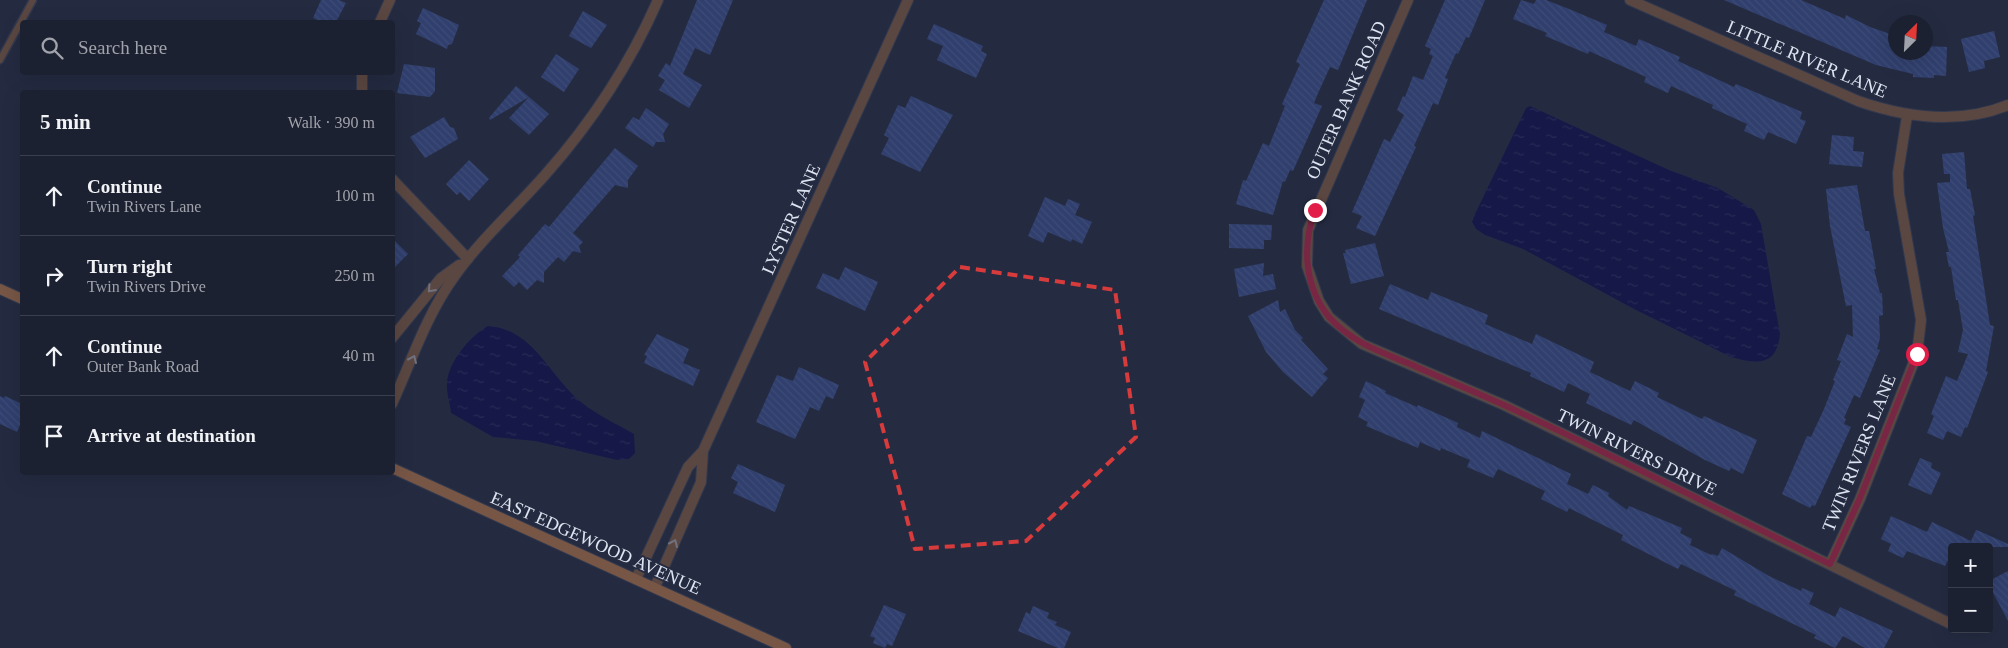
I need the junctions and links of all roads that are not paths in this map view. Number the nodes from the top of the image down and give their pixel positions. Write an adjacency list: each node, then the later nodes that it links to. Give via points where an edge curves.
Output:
1 (33, 0): 7 (lane)
2 (390, 0): 8 (street)
3 (658, 0): 16 (street, via 624,69 592,117 564,153)
4 (908, 0): 22 (street, LYSTER LANE)
5 (1408, 0): 19 (street, OUTER BANK ROAD, via 1308,230 1307,266)
6 (1630, 0): 14 (street, LITTLE RIVER LANE, via 1858,101)
7 (22, 20)
8 (381, 20)
9 (20, 24): 10 (lane)
10 (0, 60)
11 (362, 75): 12 (street)
12 (362, 90)
13 (2008, 105): 14 (street, LITTLE RIVER LANE, via 1956,117)
14 (1907, 116): 24 (street, TWIN RIVERS LANE, via 1898,172 1899,194 1921,320 1918,346 1860,498)
15 (395, 182): 16 (street)
16 (468, 259): 20 (street, one-way to 20, via 442,278); 21 (street, one-way to 16, via 436,309)
17 (0, 289): 18 (main road)
18 (20, 298)
19 (1319, 301): 24 (street, TWIN RIVERS DRIVE, via 1329,317 1362,344 1504,405)
20 (395, 334)
21 (395, 398)
22 (703, 451): 25 (street, LYSTER LANE, via 688,467); 26 (street, LYSTER LANE, one-way to 22, via 701,482)
23 (395, 469): 25 (main road, EAST EDGEWOOD AVENUE)
24 (1830, 564): 27 (street, TWIN RIVERS DRIVE)
25 (636, 579): 26 (main road, EAST EDGEWOOD AVENUE)
26 (655, 588): 28 (main road, EAST EDGEWOOD AVENUE)
27 (1948, 623)
28 (786, 648)

